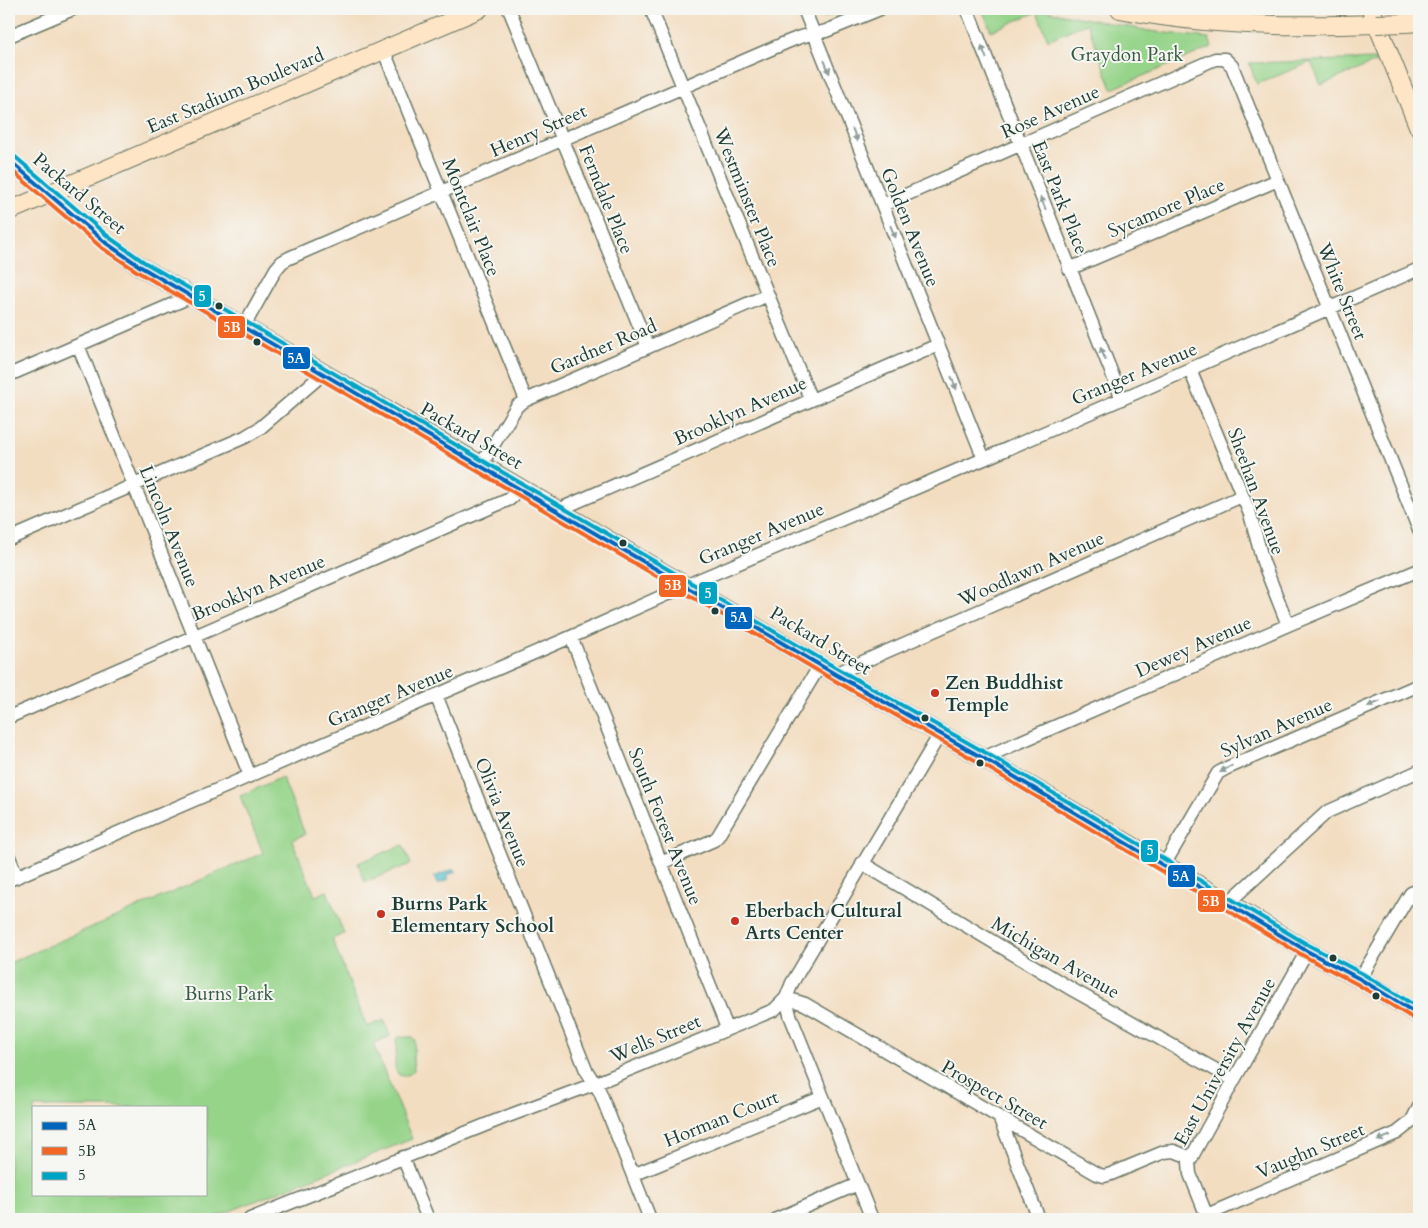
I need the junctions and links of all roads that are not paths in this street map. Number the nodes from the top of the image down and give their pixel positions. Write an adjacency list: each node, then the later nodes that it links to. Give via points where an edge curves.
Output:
1 (73, 9): 12 (street)
2 (479, 9): 13 (main road, East Stadium Boulevard)
3 (510, 9): 17 (street, Ferndale Place)
4 (652, 9): 15 (street, Westminster Place)
5 (804, 9): 11 (street, Golden Avenue)
6 (880, 9): 11 (street, Henry Street)
7 (967, 9): 18 (street, East Park Place, one-way to 7)
8 (1120, 9): 10 (main road, bridge, via 1212,22 1349,25)
9 (1371, 9): 16 (main road)
10 (1412, 22)
11 (814, 34): 15 (street, Henry Street, via 785,43); 23 (street, Golden Avenue, one-way to 23)
12 (9, 36)
13 (383, 49): 21 (street, Montclair Place); 22 (main road, East Stadium Boulevard)
14 (1232, 66): 18 (street, Rose Avenue, via 1225,59 1215,60); 20 (street, White Street)
15 (683, 88): 17 (street, Henry Street); 27 (street, Westminster Place)
16 (1419, 128)
17 (562, 139): 21 (street, Henry Street); 33 (street, Ferndale Place)
18 (1020, 145): 23 (street, Rose Avenue); 25 (street, East Park Place, one-way to 18)
19 (9, 160): 22 (main road, Packard Street)
20 (1278, 180): 25 (street, Sycamore Place); 29 (street, White Street)
21 (441, 193): 30 (street, Henry Street, via 282,262); 38 (street, Montclair Place)
22 (47, 194): 24 (main road, East Stadium Boulevard); 28 (main road, Packard Street, via 119,253)
23 (883, 205): 32 (street, Golden Avenue, one-way to 32)
24 (9, 211)
25 (1070, 269): 37 (street, East Park Place, one-way to 25)
26 (1419, 269): 29 (street, Granger Avenue)
27 (768, 295): 33 (street, Gardner Road); 39 (street, Westminster Place)
28 (192, 296): 30 (main road, Packard Street); 31 (street)
29 (1330, 308): 34 (street, Granger Avenue); 46 (street, White Street)
30 (244, 326): 35 (main road, Packard Street)
31 (78, 345): 36 (street); 42 (street, Lincoln Avenue)
32 (938, 345): 39 (street, Brooklyn Avenue); 40 (street, Golden Avenue, one-way to 40)
33 (648, 347): 38 (street, Gardner Road)
34 (1190, 370): 37 (street, Granger Avenue); 44 (street, Sheehan Avenue)
35 (324, 373): 41 (main road, Packard Street); 42 (street, via 245,437)
36 (9, 375)
37 (1122, 399): 40 (street, Granger Avenue)
38 (526, 400): 41 (street, Gardner Road, via 517,406)
39 (811, 400): 45 (street, Brooklyn Avenue)
40 (984, 459): 49 (street, Granger Avenue)
41 (481, 465): 43 (main road, Packard Street)
42 (133, 485): 47 (street); 51 (street, Lincoln Avenue)
43 (518, 487): 45 (main road, Packard Street); 51 (street, Brooklyn Avenue, via 510,499)
44 (1242, 496): 50 (street, Sheehan Avenue); 53 (street, Woodlawn Avenue)
45 (558, 510): 49 (main road, Packard Street)
46 (1419, 530)
47 (9, 538)
48 (1419, 570): 50 (street, Dewey Avenue)
49 (686, 586): 52 (street, Granger Avenue); 53 (main road, Packard Street)
50 (1288, 625): 58 (street, Dewey Avenue)
51 (193, 636): 56 (street, Brooklyn Avenue); 60 (street, Lincoln Avenue)
52 (571, 638): 55 (street, Granger Avenue); 62 (street, South Forest Avenue)
53 (827, 669): 57 (main road, Packard Street); 62 (street, via 718,836)
54 (1419, 685): 64 (street, Sylvan Avenue, one-way to 64, via 1218,774)
55 (436, 695): 60 (street, Granger Avenue); 74 (street, Olivia Avenue)
56 (9, 717)
57 (940, 734): 58 (main road, Packard Street); 63 (street, Wells Street)
58 (983, 758): 64 (main road, Packard Street)
59 (1419, 770): 67 (street, via 1327,812)
60 (250, 776): 65 (street, Granger Avenue)
61 (9, 857): 65 (street)
62 (661, 863): 72 (street, South Forest Avenue)
63 (862, 863): 70 (street, Wells Street); 73 (street, Michigan Avenue, via 1073,990)
64 (1164, 865): 67 (main road, Packard Street)
65 (13, 878)
66 (1419, 890): 69 (street, via 1407,899)
67 (1228, 903): 68 (main road, Packard Street)
68 (1307, 951): 69 (main road, Packard Street); 73 (street, East University Avenue)
69 (1360, 979): 71 (main road, Packard Street)
70 (786, 998): 72 (street, Wells Street, via 774,1010); 75 (street); 77 (street, Prospect Street, via 805,1004)
71 (1419, 1015)
72 (727, 1028): 74 (street, Wells Street)
73 (1234, 1080): 79 (street, East University Avenue)
74 (594, 1084): 78 (street, Wells Street); 80 (street, Olivia Avenue)
75 (823, 1097): 80 (street, Horman Court); 81 (street)
76 (1419, 1107): 82 (street, Vaughn Street, one-way to 82, via 1411,1122 1397,1133)
77 (1000, 1119): 79 (street, Prospect Street, via 1089,1171 1104,1176 1164,1152 1174,1151); 88 (street)
78 (404, 1158): 83 (street, Wells Street); 84 (street)
79 (1192, 1158): 82 (street, East University Avenue, via 1189,1170)
80 (633, 1175): 85 (street, Olivia Avenue)
81 (858, 1184): 86 (street); 87 (street)
82 (1208, 1217)
83 (254, 1218)
84 (428, 1219)
85 (650, 1219)
86 (777, 1219)
87 (872, 1219)
88 (1039, 1219)

